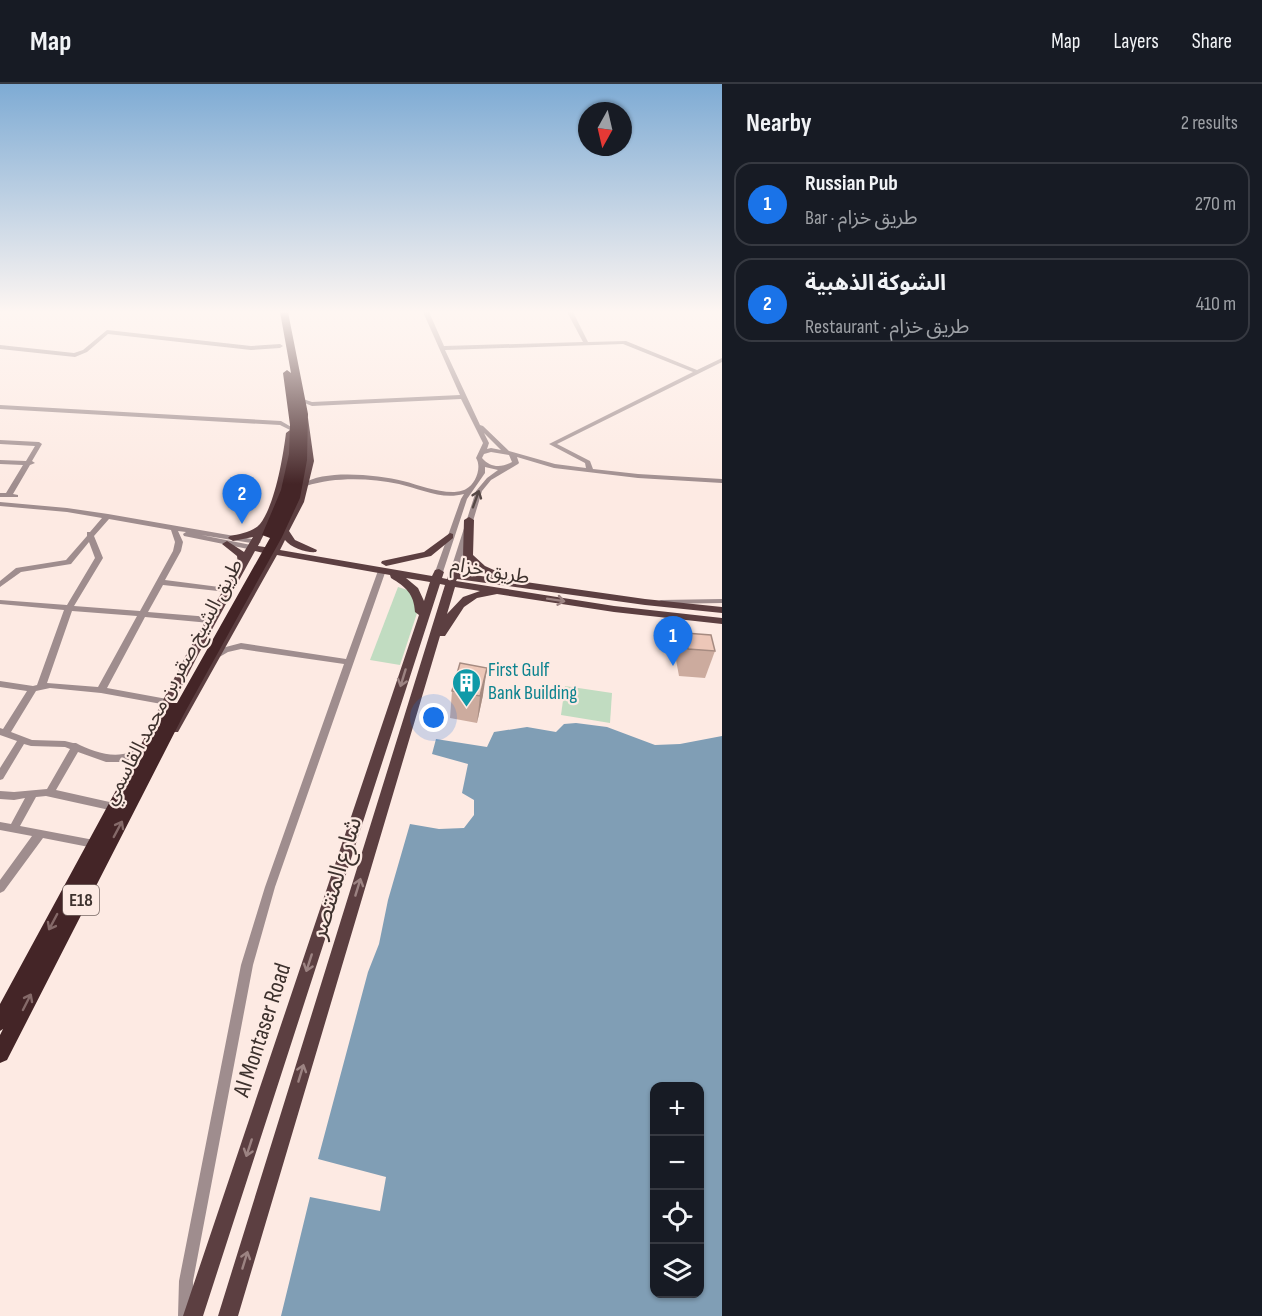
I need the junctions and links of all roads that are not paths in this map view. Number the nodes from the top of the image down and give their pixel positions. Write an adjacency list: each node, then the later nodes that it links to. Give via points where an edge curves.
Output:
1 (289, 369): 9 (highway, طريق الشيخ صقر بن محمد القاسمي / E18)
2 (292, 369): 9 (highway, طريق الشيخ صقر بن محمد القاسمي / E18)
3 (451, 369): 7 (street)
4 (691, 369): 6 (street)
5 (702, 369): 6 (street)
6 (697, 372): 21 (street, via 552,444 588,462)
7 (463, 397): 9 (street, via 312,404); 10 (street)
8 (0, 407): 11 (street)
9 (298, 410): 11 (street); 12 (main road); 22 (main road, via 309,446); 35 (highway, طريق الشيخ صقر بن محمد القاسمي / E18, via 302,460 298,486)
10 (472, 417): 14 (street, via 486,443); 15 (street)
11 (278, 423): 12 (street)
12 (290, 428): 35 (main road, via 287,462)
13 (0, 442): 17 (street, via 39,444)
14 (482, 453): 15 (street); 18 (street, via 478,458)
15 (510, 453): 19 (street); 20 (street, via 516,460)
16 (0, 462): 17 (street)
17 (32, 463): 27 (street)
18 (482, 464): 20 (street); 26 (street, via 482,473)
19 (554, 466): 20 (street); 21 (street)
20 (509, 467): 30 (street, شارع المنتصر, one-way to 20, via 478,491)
21 (590, 470): 24 (street)
22 (308, 472): 23 (street); 25 (main road)
23 (321, 478): 25 (street); 26 (street, via 390,481 449,494)
24 (722, 482)
25 (306, 484): 35 (main road)
26 (468, 491): 33 (street)
27 (8, 496)
28 (0, 504): 29 (street)
29 (108, 516): 31 (street); 32 (street)
30 (469, 520): 39 (street, شارع المنتصر); 43 (main road, via 467,551 473,562)
31 (172, 528): 34 (street); 40 (street, via 178,548)
32 (90, 534): 41 (street, via 68,561 19,570); 47 (street, via 99,558)
33 (450, 536): 37 (main road, via 428,554); 38 (street)
34 (230, 541): 35 (street); 35 (main road, via 251,534); 35 (main road, via 242,555)
35 (265, 548): 36 (main road, طريق خزام); 36 (main road, via 285,557); 42 (main road); 55 (main road); 63 (highway, طريق الشيخ صقر بن محمد القاسمي / E18, via 177,714)
36 (307, 554): 37 (main road, طريق خزام)
37 (385, 568): 38 (main road, طريق خزام); 53 (main road, via 415,589 420,598); 56 (street)
38 (437, 576): 39 (main road, طريق خزام); 53 (main road)
39 (452, 579): 43 (main road, طريق خزام); 54 (main road, شارع المنتصر)
40 (160, 582): 42 (street); 49 (street)
41 (0, 585)
42 (227, 590): 51 (main road)
43 (524, 590): 46 (main road, طريق خزام); 50 (main road, طريق خزام, one-way to 50); 54 (main road, via 488,593 464,601 453,610)
44 (722, 601): 46 (street)
45 (0, 602): 47 (street)
46 (645, 602): 48 (main road, طريق خزام)
47 (69, 608): 49 (street); 58 (street)
48 (722, 610): 50 (main road, via 684,610)
49 (141, 614): 51 (street); 59 (street)
50 (681, 617): 52 (main road, طريق خزام)
51 (210, 621): 60 (main road)
52 (722, 621)
53 (420, 622): 80 (main road, Al Montaser Road, one-way to 80)
54 (429, 655): 81 (main road, شارع المنتصر, one-way to 54)
55 (216, 656): 56 (street, via 241,646); 63 (main road, via 186,712)
56 (350, 662): 79 (street, via 270,887 247,965 186,1281)
57 (1, 685): 58 (street)
58 (37, 687): 59 (street); 61 (street)
59 (101, 690): 60 (street)
60 (167, 702): 63 (main road)
61 (3, 731): 62 (street)
62 (22, 740): 64 (street); 66 (street)
63 (153, 745): 65 (highway, طريق الشيخ صقر بن محمد القاسمي / E18); 78 (highway, طريق الشيخ صقر بن محمد القاسمي / E18, one-way to 63)
64 (75, 746): 65 (street); 68 (street)
65 (130, 764): 70 (highway, طريق الشيخ صقر بن محمد القاسمي / E18)
66 (0, 776)
67 (33, 793): 68 (street); 69 (street); 72 (street)
68 (51, 793): 70 (street)
69 (0, 795)
70 (114, 807): 74 (highway, طريق الشيخ صقر بن محمد القاسمي / E18)
71 (0, 826): 72 (street)
72 (13, 829): 73 (street)
73 (40, 834): 74 (street); 75 (street)
74 (94, 844): 76 (highway, طريق الشيخ صقر بن محمد القاسمي / E18, one-way to 76)
75 (0, 888)
76 (4, 1004): 77 (highway, طريق الشيخ صقر بن محمد القاسمي / E18)
77 (0, 1022)
78 (0, 1054)
79 (186, 1316)
80 (193, 1316)
81 (228, 1316)

